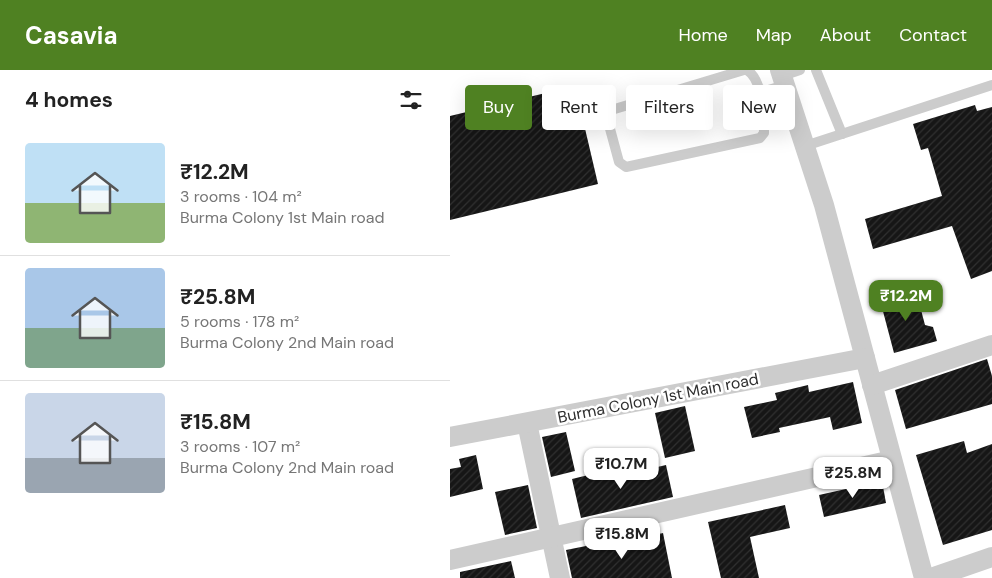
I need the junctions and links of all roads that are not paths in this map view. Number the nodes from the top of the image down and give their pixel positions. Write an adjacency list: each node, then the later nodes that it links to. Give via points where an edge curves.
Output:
1 (746, 70): 4 (lane, via 752,73); 7 (lane, via 608,111 606,114 619,162 626,167 760,138)
2 (816, 70): 8 (lane)
3 (787, 75): 5 (lane); 9 (street)
4 (757, 85)
5 (773, 85)
6 (992, 85): 8 (lane)
7 (764, 130)
8 (842, 134): 9 (lane)
9 (805, 146): 11 (street)
10 (992, 345): 12 (street)
11 (865, 358): 12 (street); 13 (street, Burma Colony 1st Main road)
12 (872, 385): 15 (street)
13 (527, 423): 14 (street, Burma Colony 1st Main road); 16 (street)
14 (450, 437)
15 (892, 460): 16 (street); 20 (street)
16 (551, 538): 18 (street); 19 (street)
17 (992, 557): 21 (street)
18 (450, 560)
19 (560, 578)
20 (924, 578)
21 (931, 578)

